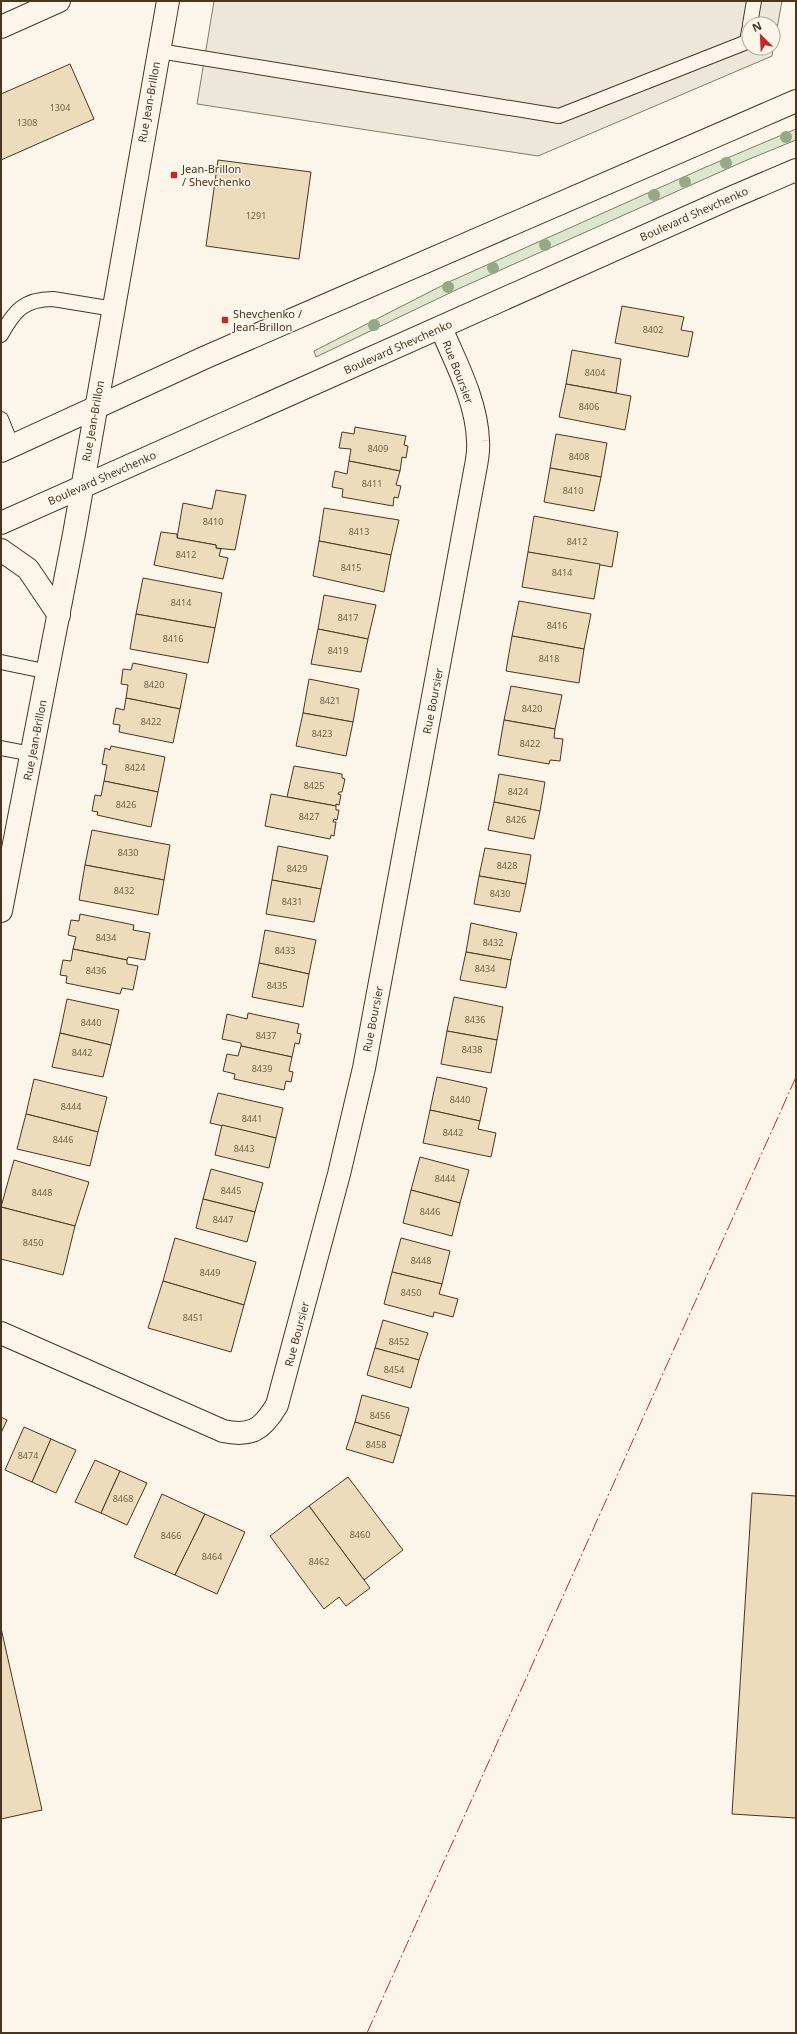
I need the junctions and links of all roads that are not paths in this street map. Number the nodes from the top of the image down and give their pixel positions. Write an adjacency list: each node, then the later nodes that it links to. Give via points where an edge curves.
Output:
1 (59, 1): 5 (street)
2 (168, 1): 7 (street, Rue Jean-Brillon)
3 (754, 1): 4 (lane)
4 (751, 16)
5 (1, 26)
6 (741, 44): 7 (lane, via 559,116)
7 (159, 51): 10 (street, Rue Jean-Brillon)
8 (796, 102): 13 (street, via 220,351)
9 (796, 170): 11 (street, Boulevard Shevchenko)
10 (114, 310): 12 (lane, via 43,299 16,311); 13 (street, Rue Jean-Brillon)
11 (441, 328): 16 (street, Boulevard Shevchenko); 25 (street, Rue Boursier, via 463,379 474,415 478,441 473,485 364,1068 339,1174 277,1406 268,1421 254,1431 239,1434 223,1431)
12 (1, 335)
13 (95, 409): 15 (street); 16 (street, Rue Jean-Brillon)
14 (1, 419): 15 (lane)
15 (7, 449)
16 (82, 487): 17 (street, Boulevard Shevchenko); 19 (street, Rue Jean-Brillon)
17 (1, 523)
18 (1, 550): 19 (street, via 28,569)
19 (59, 615): 21 (street, Rue Jean-Brillon)
20 (1, 662): 21 (lane)
21 (49, 672): 23 (street, Rue Jean-Brillon)
22 (1, 748): 23 (lane)
23 (32, 754): 24 (street, Rue Jean-Brillon)
24 (1, 911)
25 (1, 1333)

